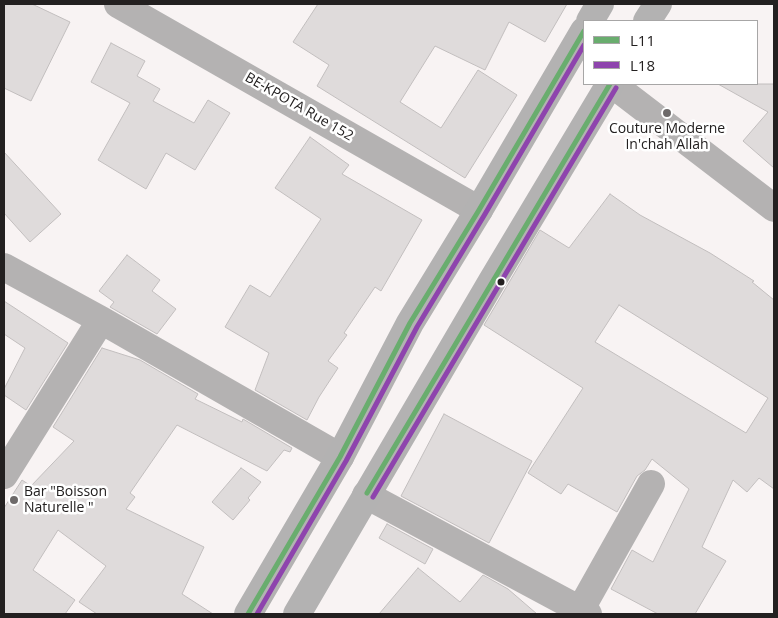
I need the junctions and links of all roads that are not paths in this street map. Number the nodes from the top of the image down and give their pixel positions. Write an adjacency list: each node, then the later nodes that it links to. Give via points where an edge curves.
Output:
1 (118, 4): 10 (street, BE-KPOTA Rue 152)
2 (600, 4): 4 (main road)
3 (658, 4): 5 (main road)
4 (591, 20)
5 (648, 20)
6 (583, 33): 10 (main road)
7 (610, 85): 16 (main road)
8 (612, 85): 9 (street)
9 (774, 208)
10 (479, 210): 13 (main road, via 410,322)
11 (4, 267): 12 (street)
12 (101, 320): 13 (street); 14 (street)
13 (340, 457): 18 (main road)
14 (4, 475)
15 (651, 484): 17 (street)
16 (366, 495): 17 (street); 19 (main road)
17 (582, 613)
18 (248, 614)
19 (297, 614)

